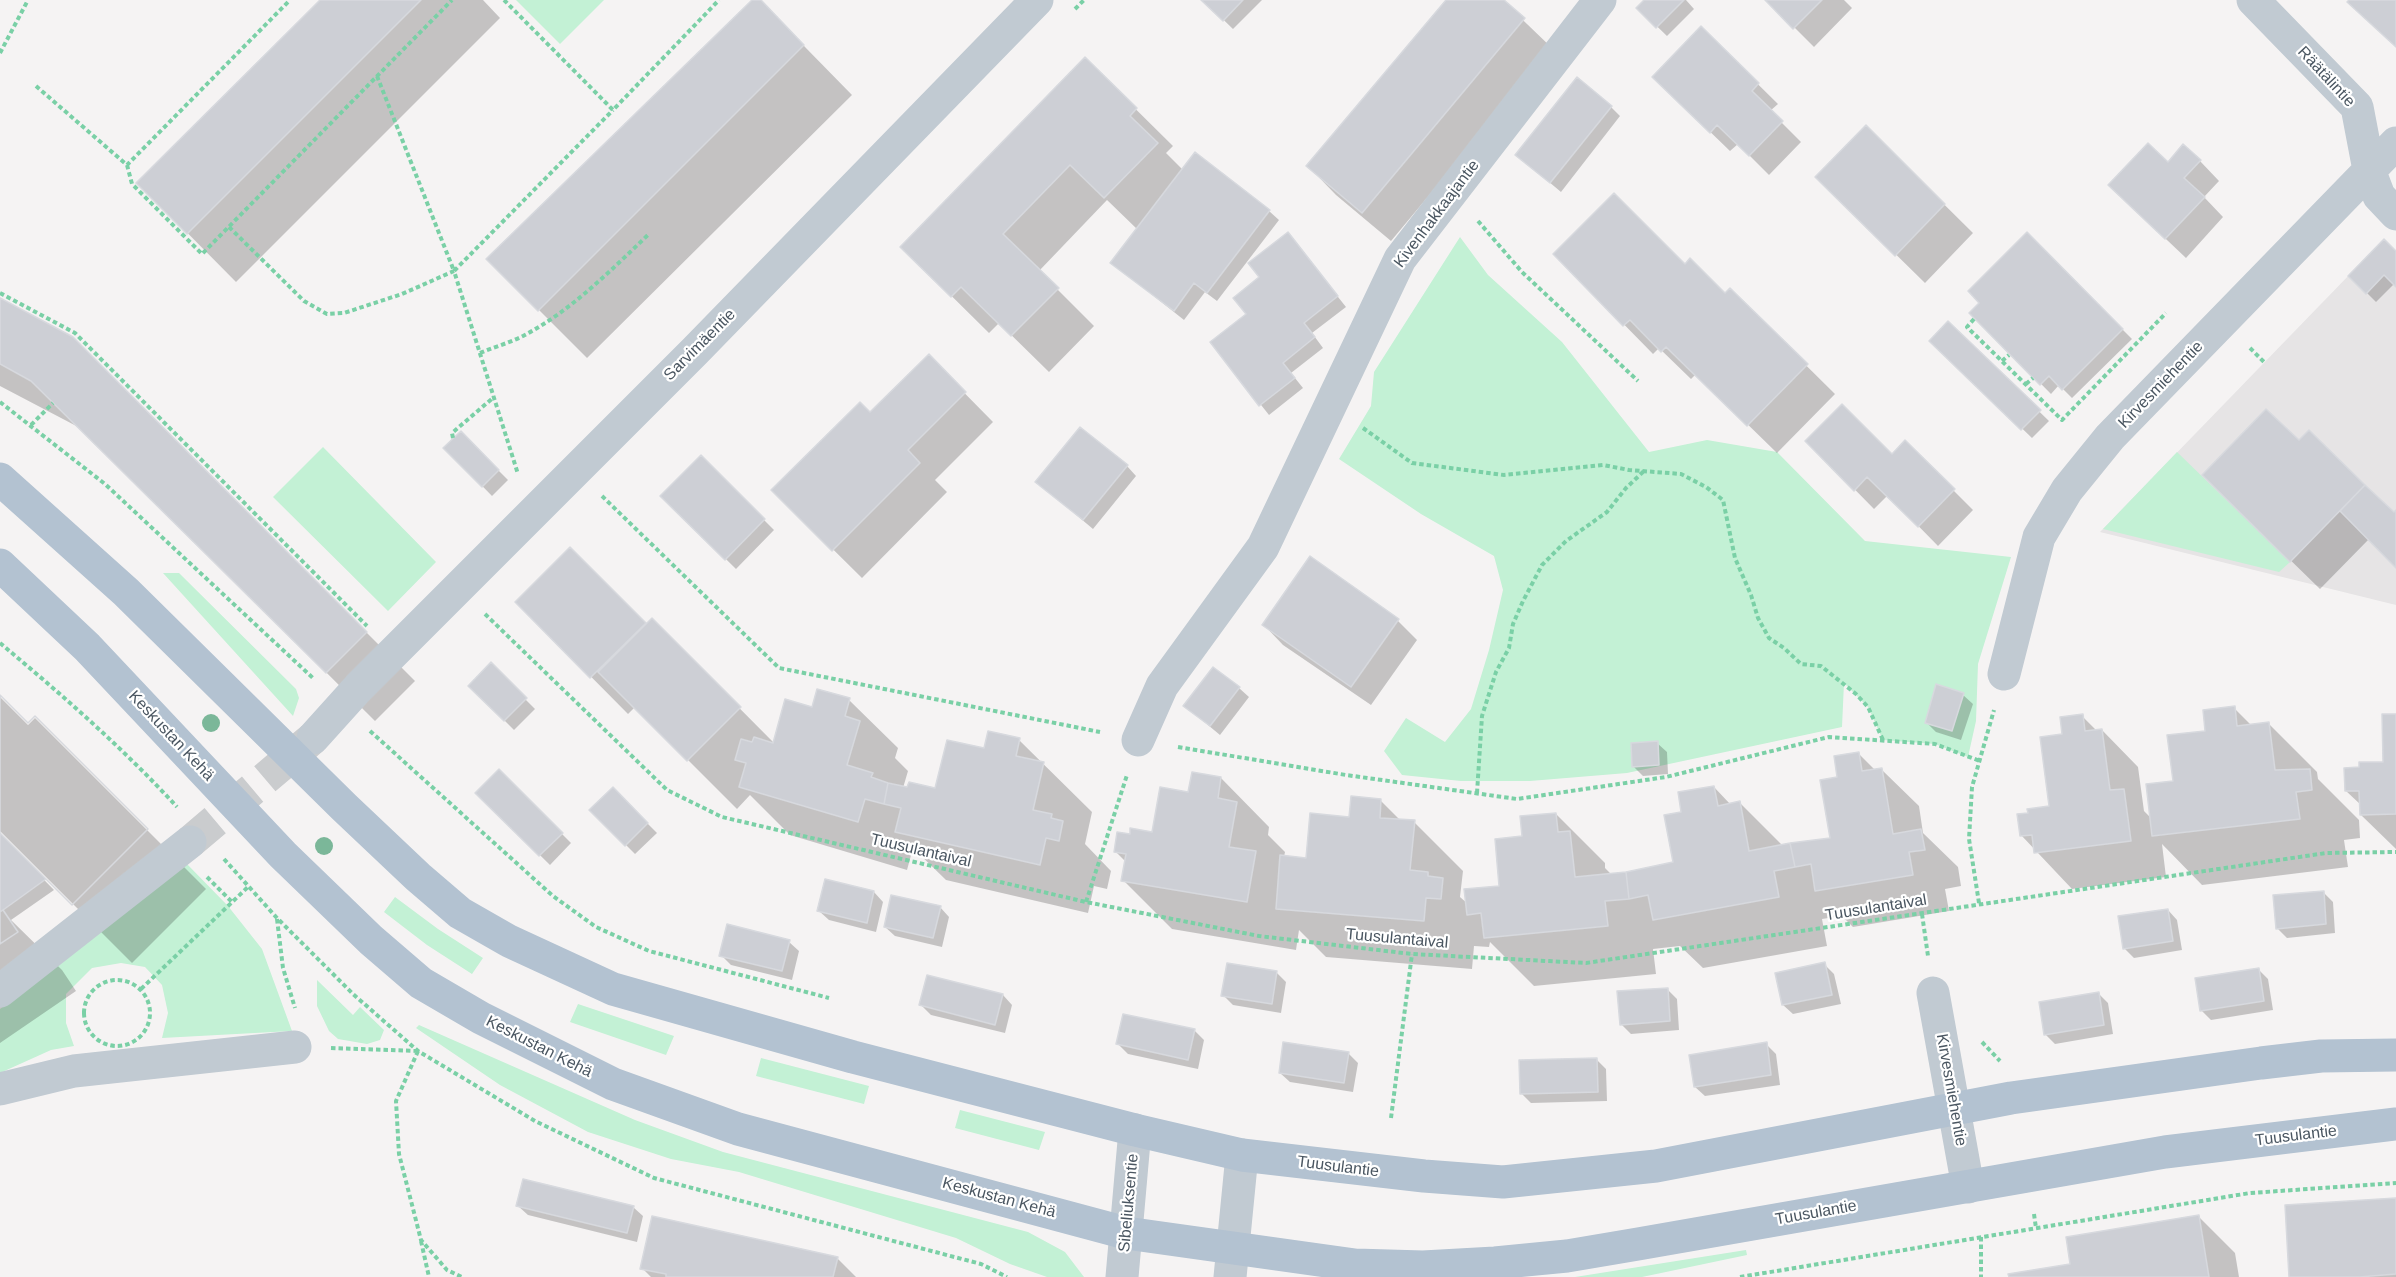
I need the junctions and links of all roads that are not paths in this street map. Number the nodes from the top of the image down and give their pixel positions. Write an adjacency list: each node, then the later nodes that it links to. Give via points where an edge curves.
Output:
1 (1037, 0): 10 (street, Sarvimäentie)
2 (1600, 0): 11 (street, Kivenhakkaajantie, via 1400,259 1263,547 1162,687)
3 (2253, 0): 5 (street, Räätälintie, via 2357,107)
4 (2396, 143): 5 (street, Kirvesmiehentie)
5 (2369, 170): 6 (street, Räätälintie, via 2379,196); 9 (street, Kirvesmiehentie, via 2110,437 2067,490 2039,537)
6 (2396, 214)
7 (0, 479): 20 (main road, via 126,592 334,798 460,913 509,941 613,989 853,1057)
8 (0, 566): 23 (main road, Keskustan Kehä, via 87,647 278,850 371,940 421,982 481,1018 613,1084 738,1129)
9 (2004, 674)
10 (313, 738)
11 (1138, 740)
12 (190, 842): 13 (street)
13 (0, 991)
14 (1934, 993): 18 (street, Kirvesmiehentie)
15 (296, 1047): 17 (street, via 74,1071)
16 (2396, 1055): 18 (main road, Tuusulantie, via 2321,1056 2261,1063)
17 (0, 1089)
18 (1954, 1109): 21 (main road, Tuusulantie, via 1656,1166 1503,1182); 22 (street, Kirvesmiehentie)
19 (2396, 1124): 22 (main road, Tuusulantie, via 2165,1152)
20 (1135, 1130): 21 (main road); 23 (street, Sibeliuksentie)
21 (1242, 1155): 24 (street)
22 (1968, 1186): 24 (main road, Tuusulantie, via 1578,1254 1495,1263 1423,1267)
23 (1126, 1233): 24 (main road, Keskustan Kehä); 25 (street, Sibeliuksentie)
24 (1232, 1263)
25 (1122, 1277)

